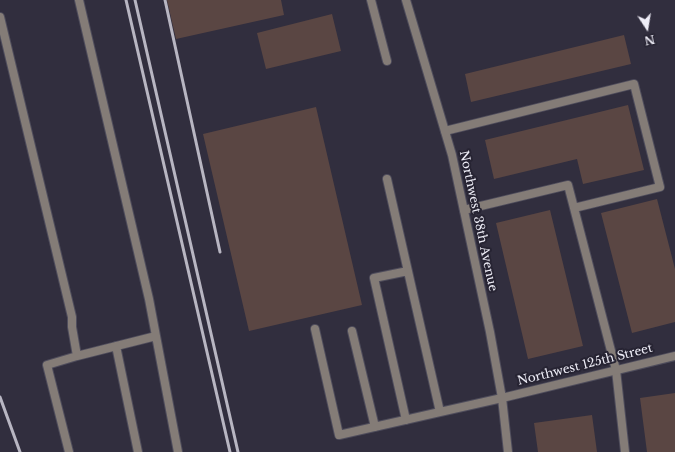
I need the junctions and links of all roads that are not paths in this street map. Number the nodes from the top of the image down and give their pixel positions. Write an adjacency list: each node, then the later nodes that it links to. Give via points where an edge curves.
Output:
1 (79, 0): 13 (street)
2 (371, 0): 5 (street)
3 (406, 0): 6 (street, Northwest 38th Avenue)
4 (0, 16): 15 (street, via 72,317)
5 (387, 61)
6 (445, 131): 8 (street, via 634,84 660,187); 9 (street, Northwest 38th Avenue)
7 (387, 179): 10 (street)
8 (574, 208): 9 (street, via 568,184); 17 (street)
9 (464, 210): 18 (street, Northwest 38th Avenue)
10 (408, 271): 19 (street); 20 (street, via 374,278)
11 (315, 330): 21 (street, Northwest 125th Street, via 339,436)
12 (352, 331): 21 (street)
13 (156, 336): 14 (street); 24 (street)
14 (116, 346): 15 (street); 23 (street)
15 (77, 356): 22 (street, via 47,365)
16 (675, 356): 17 (street, Northwest 125th Street)
17 (616, 370): 18 (street, Northwest 125th Street); 26 (street)
18 (502, 398): 19 (street, Northwest 125th Street); 25 (street, Northwest 38th Avenue)
19 (440, 412): 20 (street, Northwest 125th Street)
20 (406, 420): 21 (street, Northwest 125th Street)
21 (375, 427)
22 (69, 452)
23 (138, 452)
24 (177, 452)
25 (508, 452)
26 (625, 452)

